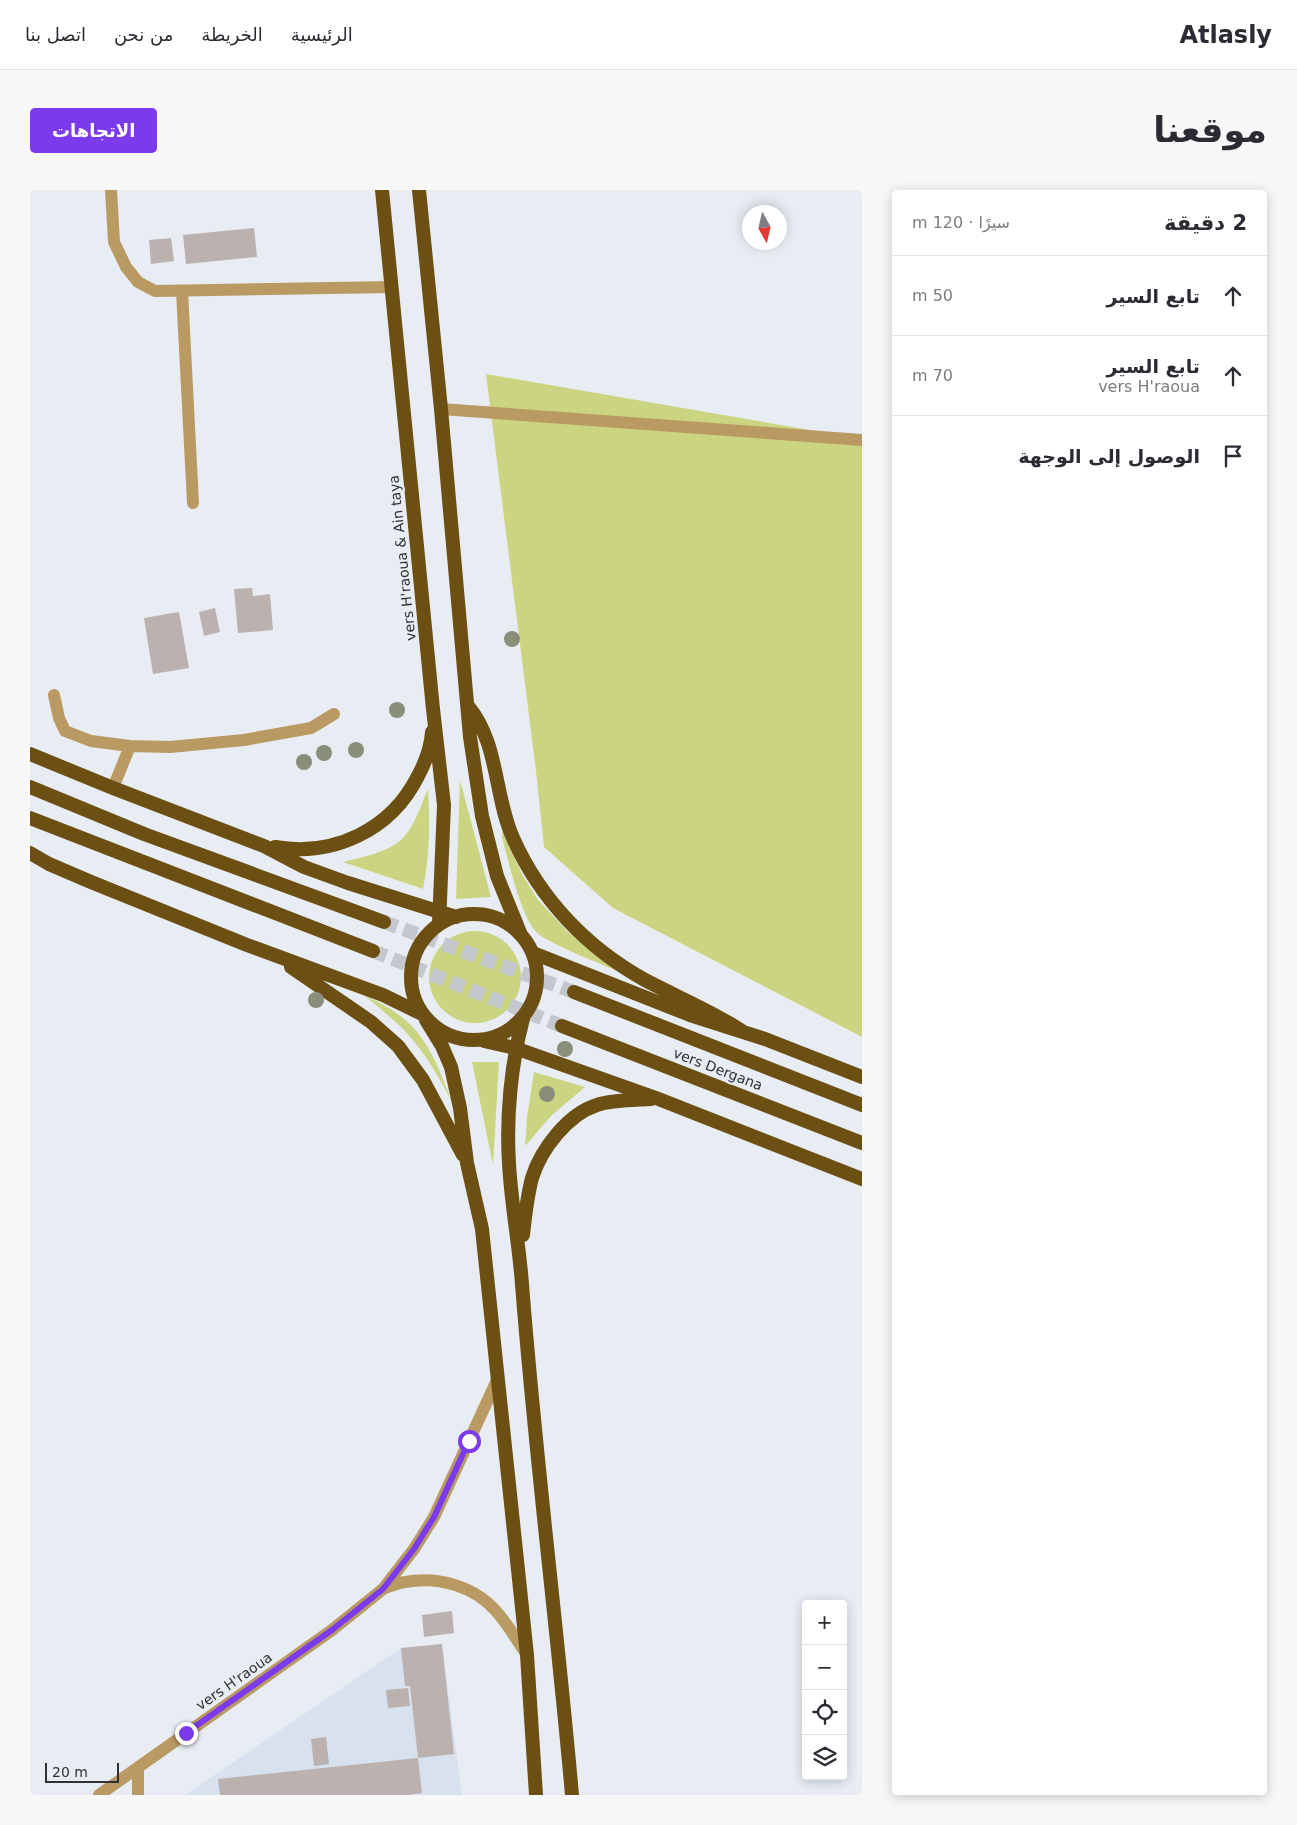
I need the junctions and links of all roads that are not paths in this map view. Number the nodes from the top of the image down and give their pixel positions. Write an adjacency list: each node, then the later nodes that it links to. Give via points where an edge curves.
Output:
1 (111, 190): 5 (street, via 114,242 126,267 138,282 155,291)
2 (382, 190): 4 (highway, vers H'raoua & Ain taya)
3 (419, 190): 6 (highway)
4 (392, 287): 5 (street); 11 (highway, vers H'raoua & Ain taya)
5 (182, 291): 8 (street)
6 (441, 409): 7 (street); 10 (highway)
7 (862, 440)
8 (193, 503)
9 (54, 695): 13 (street, via 65,731 91,741)
10 (468, 706): 22 (highway, via 482,816 497,876); 30 (highway, via 486,736 512,837 540,887 588,941 614,962)
11 (433, 709): 18 (highway, via 432,737 424,764 412,789 394,811 348,841 292,850); 20 (highway, vers H'raoua & Ain taya, via 444,805)
12 (334, 714): 13 (street, via 311,728 244,740 170,747)
13 (130, 746): 16 (street)
14 (30, 754): 16 (highway)
15 (30, 787): 21 (highway, via 144,834)
16 (113, 788): 18 (highway)
17 (30, 818): 23 (highway)
18 (264, 846): 20 (highway, via 304,867)
19 (30, 853): 25 (highway, via 91,882)
20 (440, 918): 22 (highway, via 473,914 491,916 508,923); 27 (highway, via 413,958 410,980 415,1001)
21 (384, 922)
22 (521, 935): 24 (highway)
23 (373, 951)
24 (533, 953): 28 (highway, via 538,970 537,988); 30 (highway, via 690,1015)
25 (274, 955): 27 (highway, via 383,995); 37 (highway, via 371,1022 398,1046 423,1080)
26 (574, 992): 35 (highway)
27 (424, 1017): 31 (highway, via 443,1033 463,1040); 37 (highway, via 451,1067)
28 (522, 1019): 31 (highway, via 511,1029); 32 (highway)
29 (562, 1026): 36 (highway, vers Dergana)
30 (742, 1031): 33 (highway)
31 (484, 1041): 32 (highway)
32 (515, 1048): 34 (highway); 39 (highway, via 509,1162)
33 (862, 1077)
34 (656, 1098): 38 (highway); 39 (highway, via 598,1104 573,1117 554,1136 533,1176)
35 (862, 1105)
36 (862, 1143)
37 (467, 1163): 40 (highway, via 482,1229)
38 (862, 1179)
39 (520, 1258): 47 (highway, via 529,1377)
40 (497, 1380): 41 (street, via 434,1517); 42 (highway)
41 (383, 1589): 42 (street, via 427,1580 452,1583 474,1593 496,1611); 43 (street, vers H'raoua, via 332,1630)
42 (527, 1655): 46 (highway)
43 (138, 1768): 44 (street, vers H'raoua); 45 (street)
44 (99, 1795)
45 (138, 1795)
46 (536, 1795)
47 (572, 1795)

